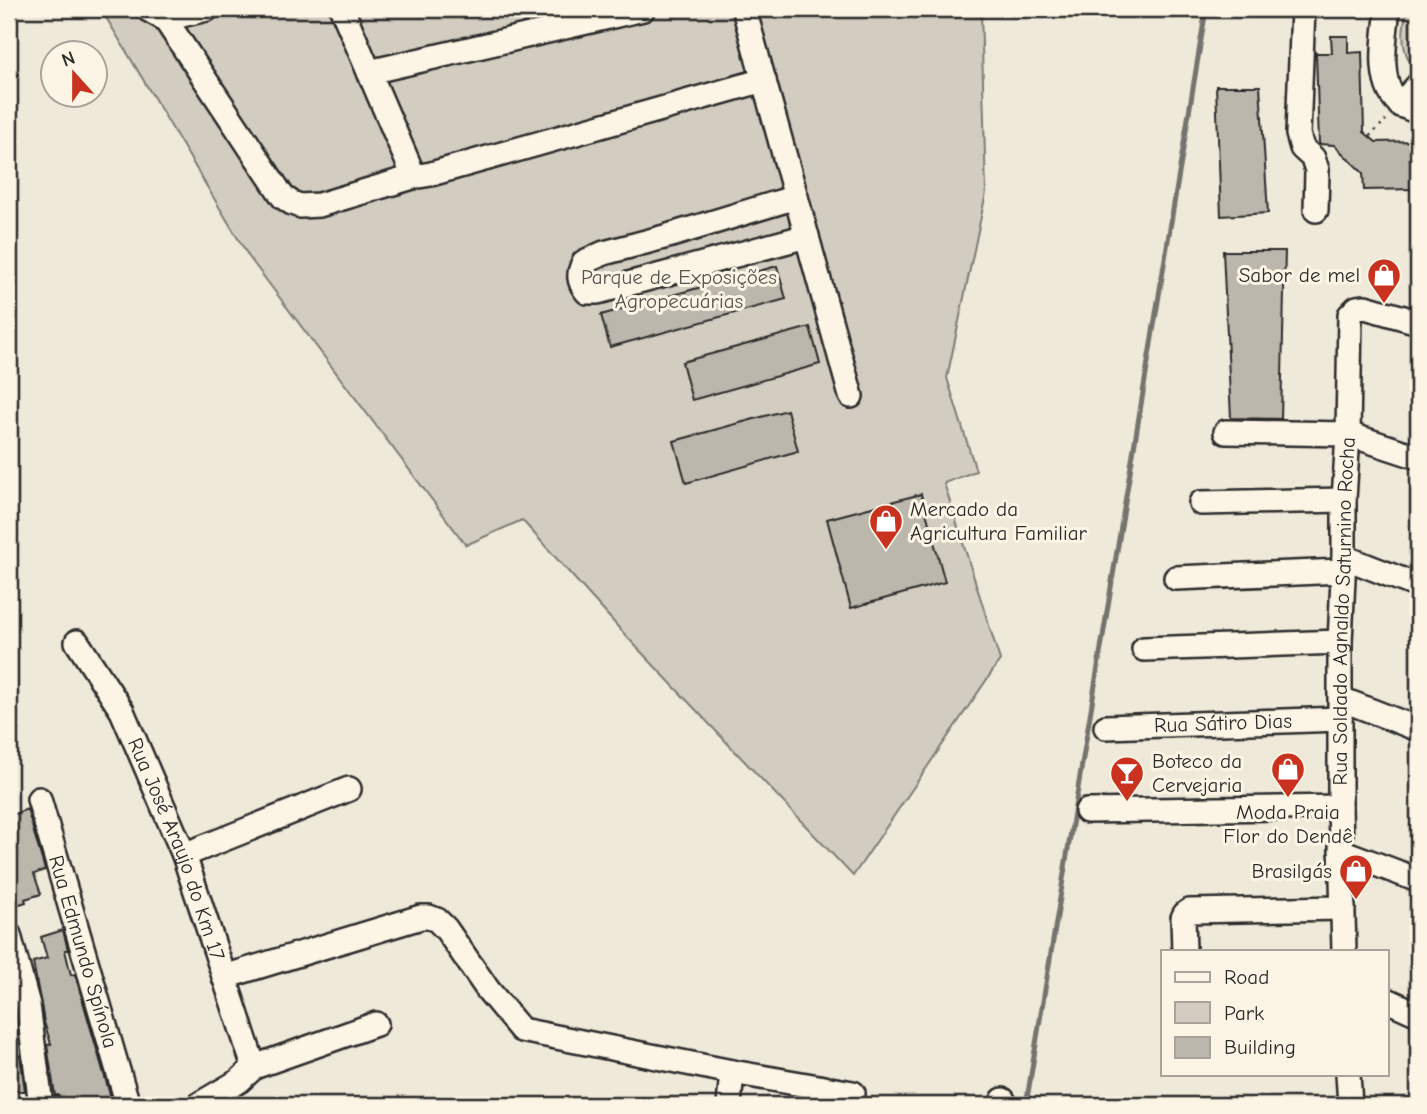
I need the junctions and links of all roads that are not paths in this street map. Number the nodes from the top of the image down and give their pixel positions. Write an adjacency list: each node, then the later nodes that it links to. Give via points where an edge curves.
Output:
1 (207, 9): 7 (street)
2 (342, 9): 8 (street)
3 (643, 9): 8 (street)
4 (744, 9): 9 (street)
5 (1303, 9): 14 (street, via 1298,134 1317,170)
6 (1388, 9): 11 (street, via 1384,77 1387,87)
7 (156, 14): 12 (street, via 283,197 292,203 319,205)
8 (369, 72): 12 (street)
9 (764, 80): 12 (street); 13 (street)
10 (1418, 85): 11 (street)
11 (1409, 108)
12 (413, 177)
13 (796, 197): 15 (street); 15 (street, via 604,253 584,262 581,284 587,292 598,292)
14 (1316, 210)
15 (807, 236): 17 (street)
16 (1418, 323): 19 (street, Rua Soldado Agnaldo Saturnino Rocha, via 1365,307 1350,315)
17 (851, 396)
18 (1226, 432): 19 (street)
19 (1348, 434): 20 (street); 21 (street, Rua Soldado Agnaldo Saturnino Rocha)
20 (1418, 457)
21 (1344, 500): 22 (street); 23 (street, Rua Soldado Agnaldo Saturnino Rocha)
22 (1201, 503)
23 (1343, 564): 24 (street); 25 (street); 27 (street, Rua Soldado Agnaldo Saturnino Rocha)
24 (1176, 578)
25 (1418, 586)
26 (77, 642): 37 (street, Rua José Araujo do Km 17, via 121,711)
27 (1340, 642): 28 (street); 29 (street, Rua Soldado Agnaldo Saturnino Rocha)
28 (1144, 649)
29 (1340, 709): 30 (street, Rua Sátiro Dias); 31 (street); 34 (street, Rua Soldado Agnaldo Saturnino Rocha)
30 (1106, 727)
31 (1418, 729)
32 (349, 789): 37 (street)
33 (39, 799): 52 (street, Rua Edmundo Spínola)
34 (1340, 807): 35 (street); 36 (street, Rua Soldado Agnaldo Saturnino Rocha)
35 (1087, 811)
36 (1341, 851): 38 (street); 39 (street, Rua Soldado Agnaldo Saturnino Rocha)
37 (184, 855): 43 (street, Rua José Araujo do Km 17)
38 (1418, 880)
39 (1343, 908): 41 (street, via 1192,910 1183,918); 42 (street, Rua Soldado Agnaldo Saturnino Rocha)
40 (9, 935): 51 (street, via 28,1005)
41 (1184, 950)
42 (1344, 950)
43 (224, 977): 47 (street, Rua José Araujo do Km 17); 48 (street, via 429,917 446,929 521,1030)
44 (1388, 1000): 45 (street)
45 (1418, 1014)
46 (376, 1024): 47 (street)
47 (254, 1067): 53 (street)
48 (733, 1072): 50 (street); 54 (street)
49 (1348, 1076): 55 (street)
50 (853, 1093)
51 (41, 1105)
52 (128, 1105)
53 (198, 1105)
54 (729, 1105)
55 (1350, 1105)

